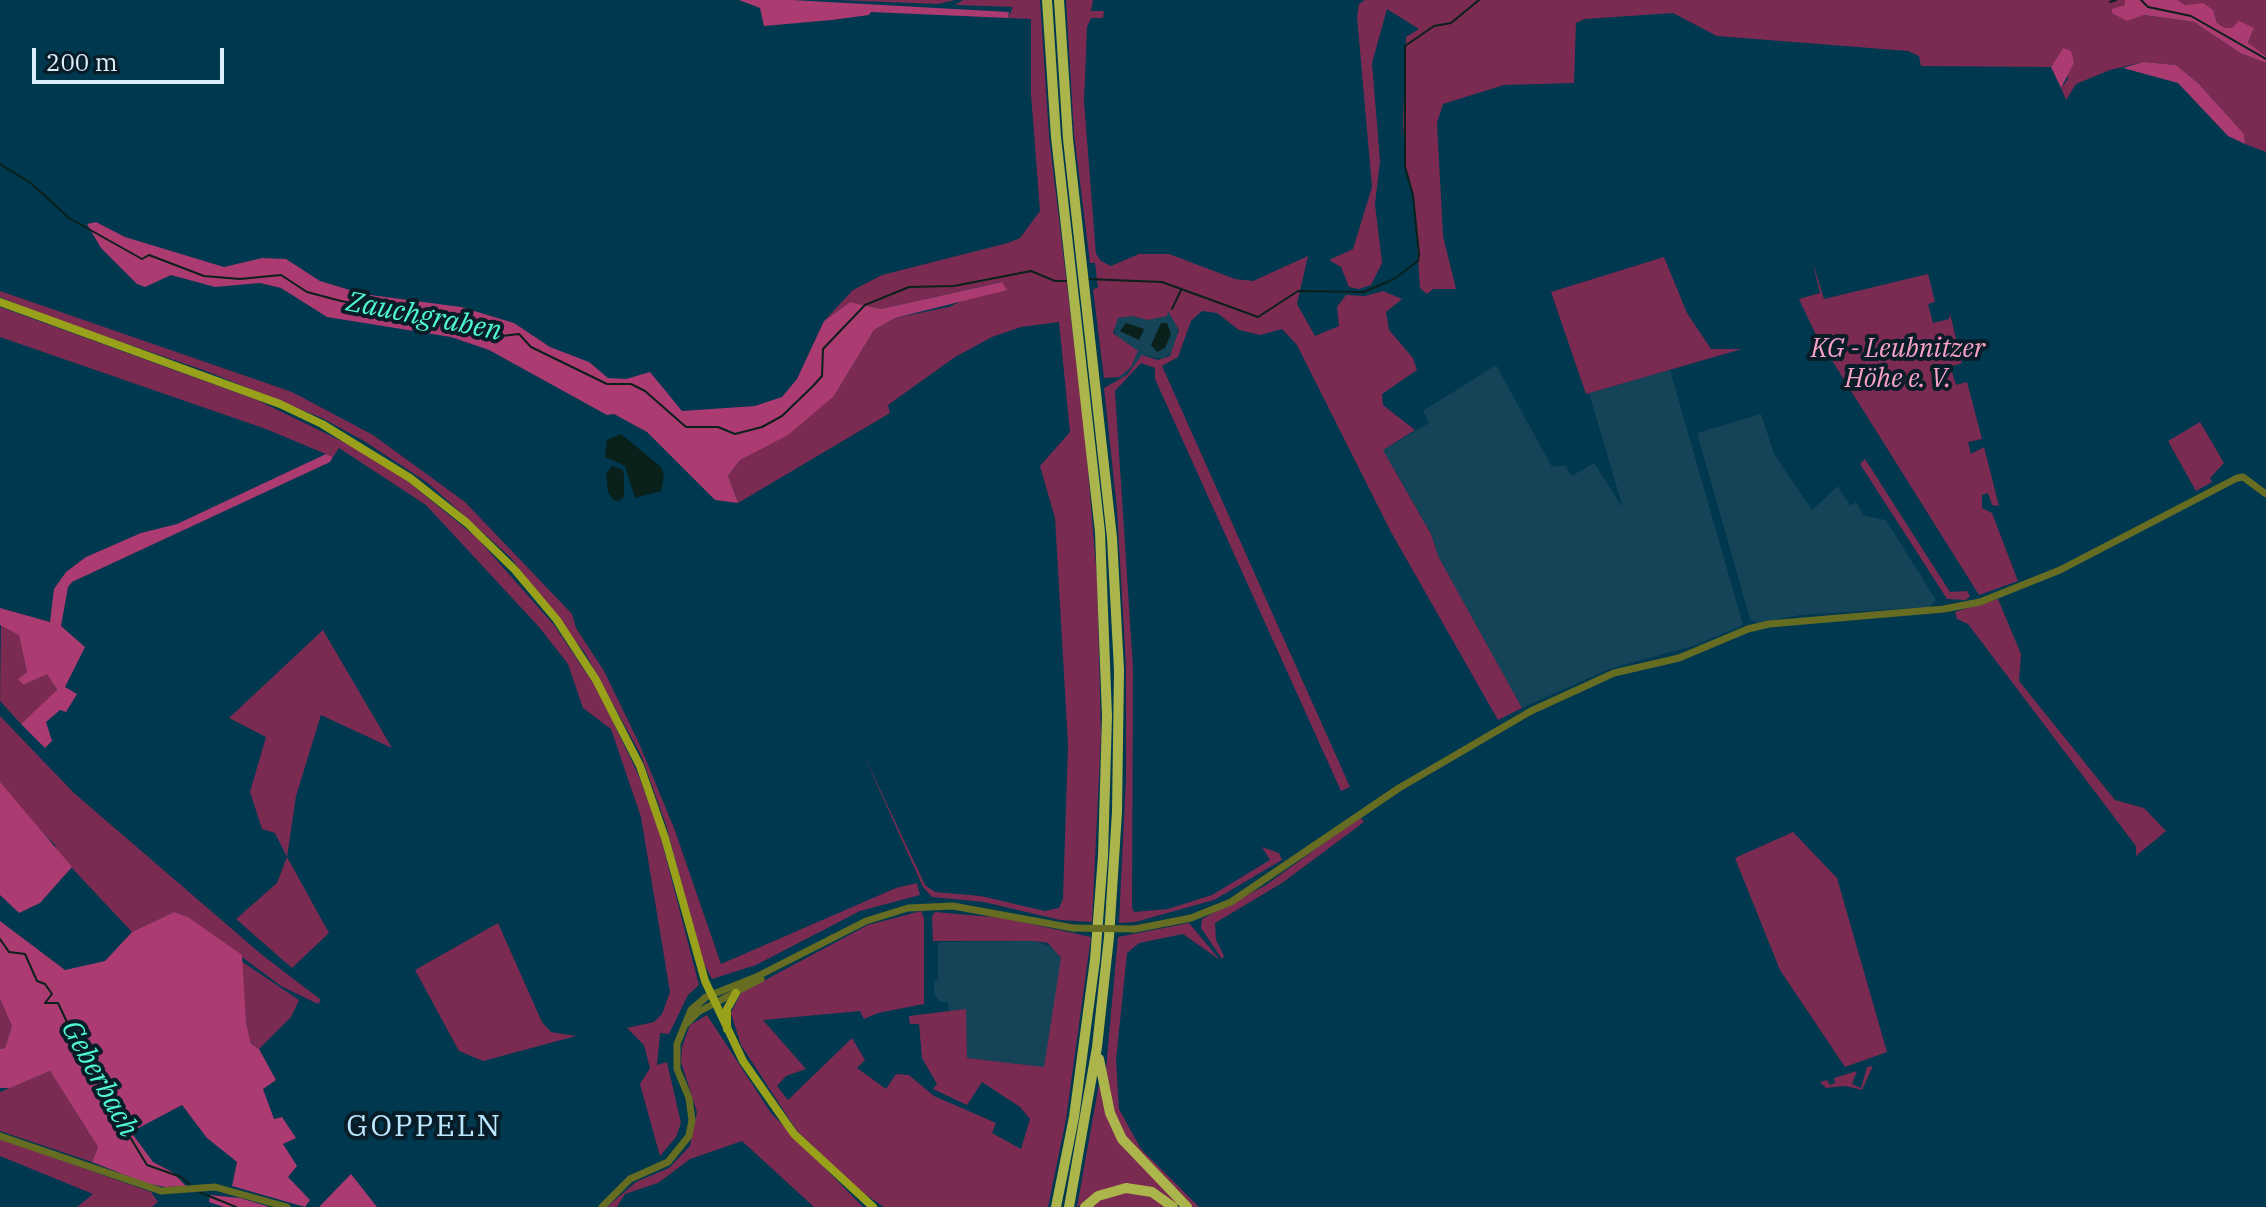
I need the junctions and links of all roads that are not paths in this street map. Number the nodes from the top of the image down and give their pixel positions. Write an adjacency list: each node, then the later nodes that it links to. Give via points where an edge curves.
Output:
1 (1047, 0): 3 (highway, via 1070,265)
2 (1059, 0): 3 (highway)
3 (1080, 291): 10 (highway, via 1112,538 1119,670 1115,855); 15 (highway, via 1106,635 1107,766 1095,960)
4 (0, 302): 8 (main road, via 294,411 369,450 467,523 557,620 615,712 655,804)
5 (2266, 494): 6 (street, bridge, via 2243,477 1994,598 1944,609 1748,629 1679,658 1614,673 1531,711 1358,814 1231,902 1191,918 1135,929 1073,928 929,905 884,914)
6 (819, 944): 7 (street); 8 (street)
7 (736, 993): 8 (street); 9 (main road, via 727,1009)
8 (712, 999): 9 (main road); 13 (street, via 691,1010 681,1032 677,1069 689,1098 689,1136 668,1162 630,1179)
9 (727, 1030): 14 (main road, via 794,1134)
10 (1097, 1047): 16 (highway); 19 (highway, via 1110,1113 1122,1139)
11 (0, 1136): 12 (street, via 161,1191 215,1187)
12 (287, 1207)
13 (602, 1207)
14 (873, 1207)
15 (1056, 1207)
16 (1069, 1207)
17 (1085, 1207): 18 (highway, via 1098,1196 1126,1188 1152,1192)
18 (1173, 1207)
19 (1187, 1207)

